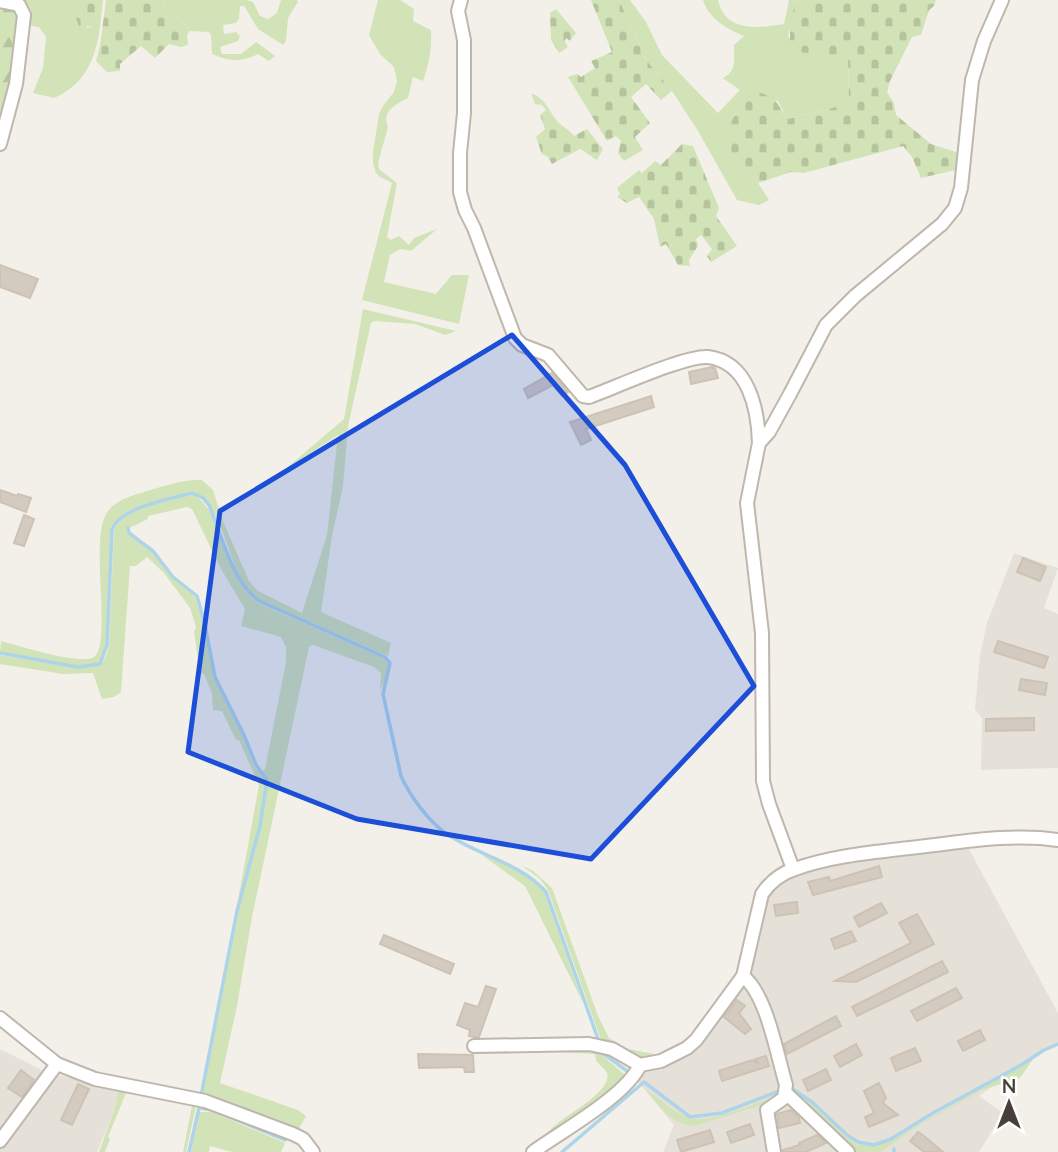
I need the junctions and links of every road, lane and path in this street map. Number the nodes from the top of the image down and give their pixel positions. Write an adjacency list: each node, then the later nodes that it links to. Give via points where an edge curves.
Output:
1 (461, 0): 5 (street, via 464,113 460,192 515,338 548,355 583,396 589,397 688,359 721,360 750,390)
2 (1002, 0): 5 (street, via 972,80 955,208 826,325)
3 (0, 1): 4 (street, via 19,5 24,15 16,84)
4 (0, 144)
5 (759, 443): 7 (street, via 747,503 762,633 763,781)
6 (1058, 840): 7 (street, via 980,840 870,851)
7 (793, 869): 8 (street, via 762,894)
8 (743, 976): 12 (street, via 687,1048); 13 (street, via 762,1002)
9 (0, 1017): 11 (street)
10 (474, 1046): 12 (street, via 589,1044 612,1049)
11 (57, 1064): 14 (street); 15 (street, via 95,1079 205,1101 293,1134)
12 (640, 1065): 16 (street, via 615,1094)
13 (786, 1093): 17 (street, via 767,1110); 18 (street)
14 (0, 1141)
15 (313, 1152)
16 (533, 1152)
17 (774, 1152)
18 (848, 1152)

